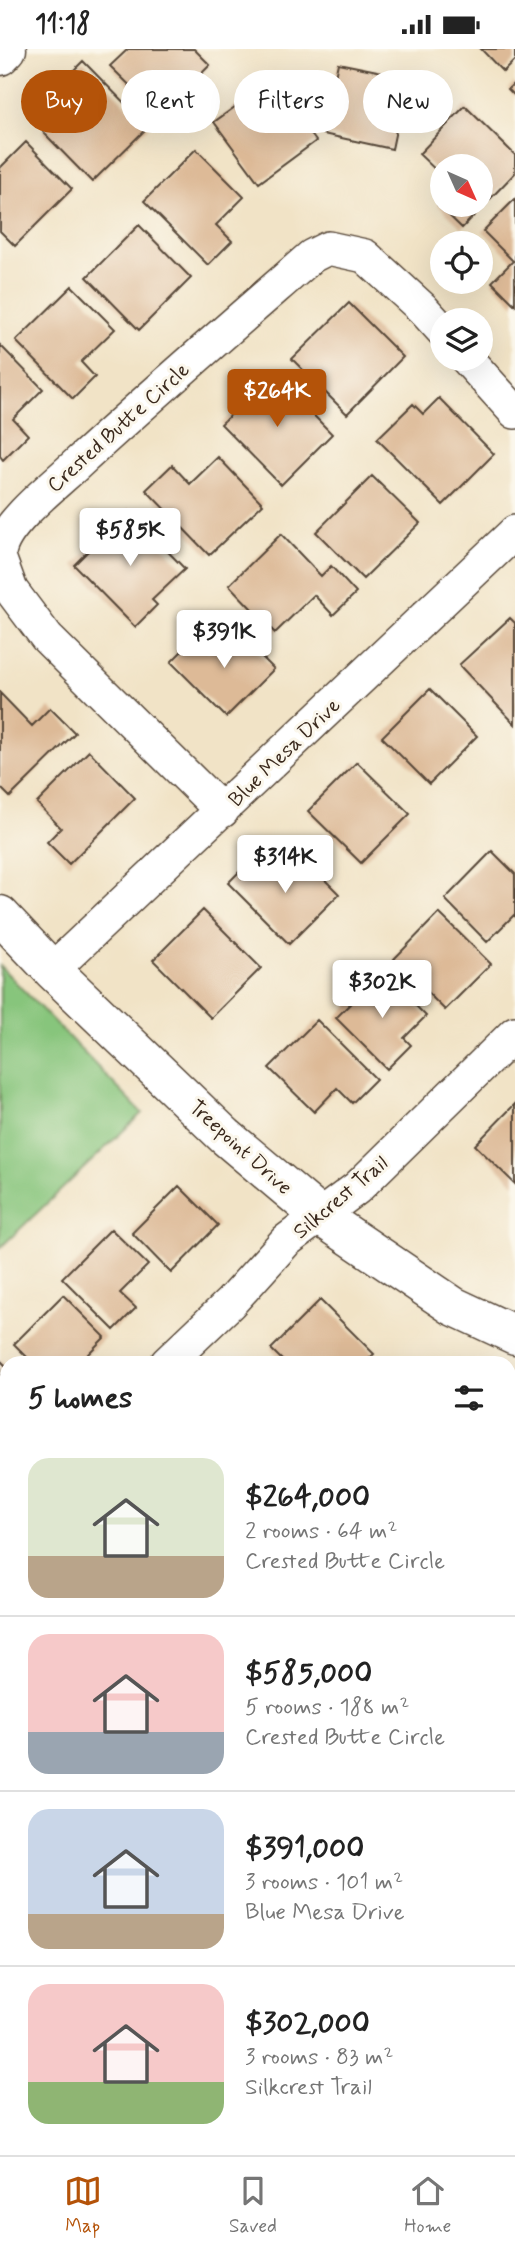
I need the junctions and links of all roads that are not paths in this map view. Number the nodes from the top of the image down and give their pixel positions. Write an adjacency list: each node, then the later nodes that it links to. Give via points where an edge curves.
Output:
1 (7, 49): 2 (street)
2 (0, 56)
3 (430, 317): 7 (street, Crested Butte Circle, via 365,256 328,248 312,256 26,511 2,539)
4 (478, 371): 5 (street)
5 (515, 412)
6 (515, 533): 9 (street, Blue Mesa Drive)
7 (0, 549)
8 (0, 560): 9 (street, via 11,590 47,638)
9 (222, 811): 11 (street, Blue Mesa Drive)
10 (0, 915): 11 (street, Treepoint Drive)
11 (52, 969): 13 (street, Treepoint Drive, via 226,1136)
12 (515, 1033): 13 (street, Silkcrest Trail, via 357,1188)
13 (320, 1216): 14 (street, Treepoint Drive, via 453,1306); 15 (street, Silkcrest Trail, via 286,1241)
14 (515, 1335)
15 (174, 1356)

